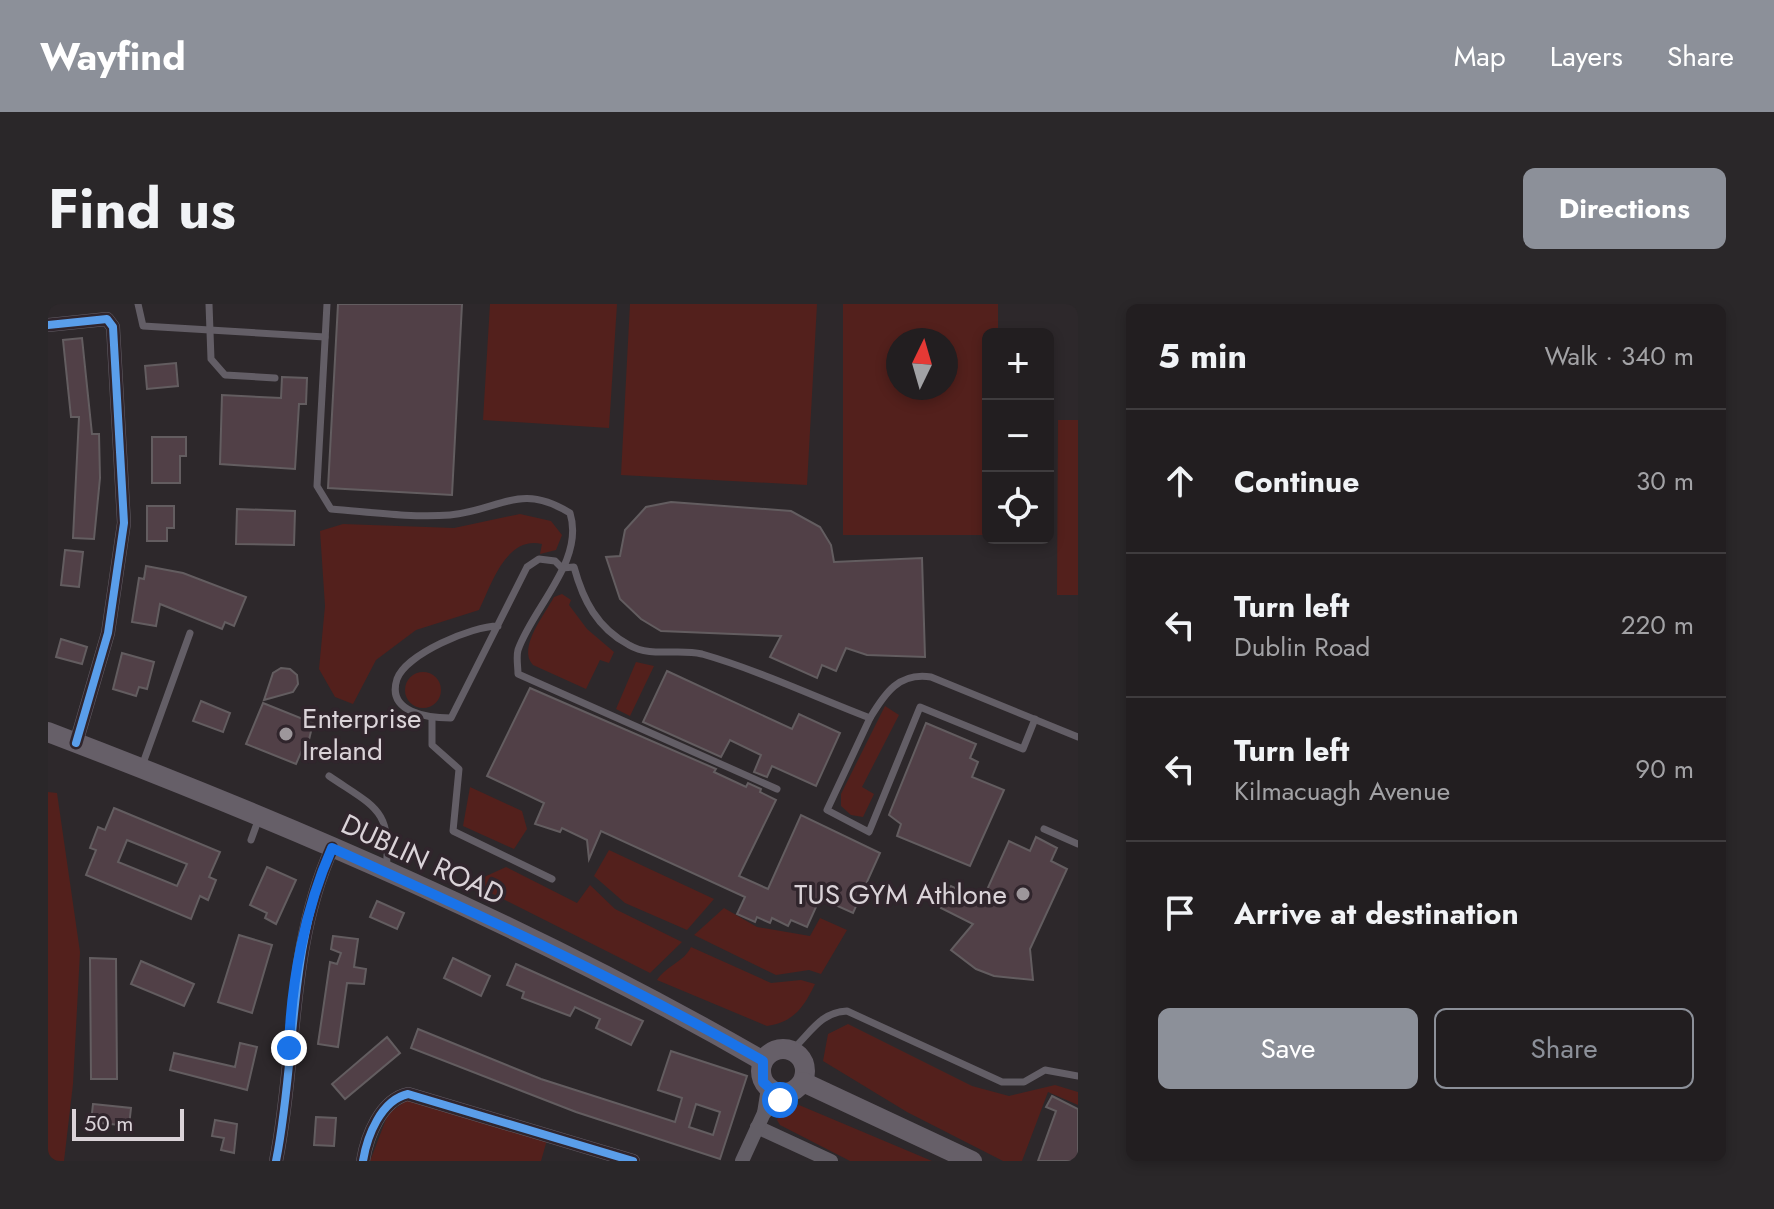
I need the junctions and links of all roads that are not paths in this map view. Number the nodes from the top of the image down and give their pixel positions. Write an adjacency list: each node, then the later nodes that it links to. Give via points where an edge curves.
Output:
1 (138, 304): 5 (lane, via 143,326)
2 (209, 304): 5 (lane)
3 (327, 304): 6 (lane)
4 (48, 325): 16 (street, via 107,319 114,337 124,523 108,633)
5 (208, 330): 6 (lane); 7 (lane, via 211,359 225,375)
6 (325, 337): 8 (lane, via 317,486 331,509 452,515 513,499 544,498 570,513 574,527)
7 (275, 378)
8 (562, 568): 9 (lane, via 539,559 527,567); 12 (lane, via 574,567 582,599 629,646 699,653); 19 (lane, via 517,651 518,674)
9 (498, 626): 11 (lane, via 451,718); 11 (lane, via 457,634 403,670 396,694 416,716)
10 (190, 633): 17 (lane)
11 (432, 718): 26 (lane, via 432,745 459,769 453,831)
12 (870, 718): 13 (lane, via 894,684 915,674); 13 (lane, via 827,810 869,832 920,707 1023,749)
13 (1035, 719): 15 (lane)
14 (48, 732): 16 (main road, DUBLIN ROAD)
15 (1078, 737)
16 (76, 743): 17 (main road, DUBLIN ROAD)
17 (141, 768): 20 (main road, DUBLIN ROAD)
18 (329, 776): 25 (lane, via 374,806 388,826)
19 (777, 789)
20 (259, 816): 22 (lane); 24 (main road, DUBLIN ROAD)
21 (1044, 829): 23 (lane)
22 (251, 840)
23 (1078, 844)
24 (332, 848): 25 (main road, DUBLIN ROAD); 32 (street, via 310,913 294,992)
25 (386, 873): 28 (main road, DUBLIN ROAD, via 609,977)
26 (552, 879)
27 (791, 1051): 28 (main road, via 772,1052); 29 (lane, via 817,1022 834,1011 847,1011 1002,1082 1024,1082 1045,1070); 30 (main road, via 802,1060)
28 (763, 1061): 30 (main road, via 761,1075)
29 (1078, 1076)
30 (786, 1088): 31 (street); 37 (main road)
31 (757, 1127): 35 (street); 36 (street)
32 (276, 1161)
33 (363, 1161): 34 (street, via 384,1110 398,1097 415,1094)
34 (633, 1161)
35 (742, 1161)
36 (831, 1161)
37 (972, 1161)

